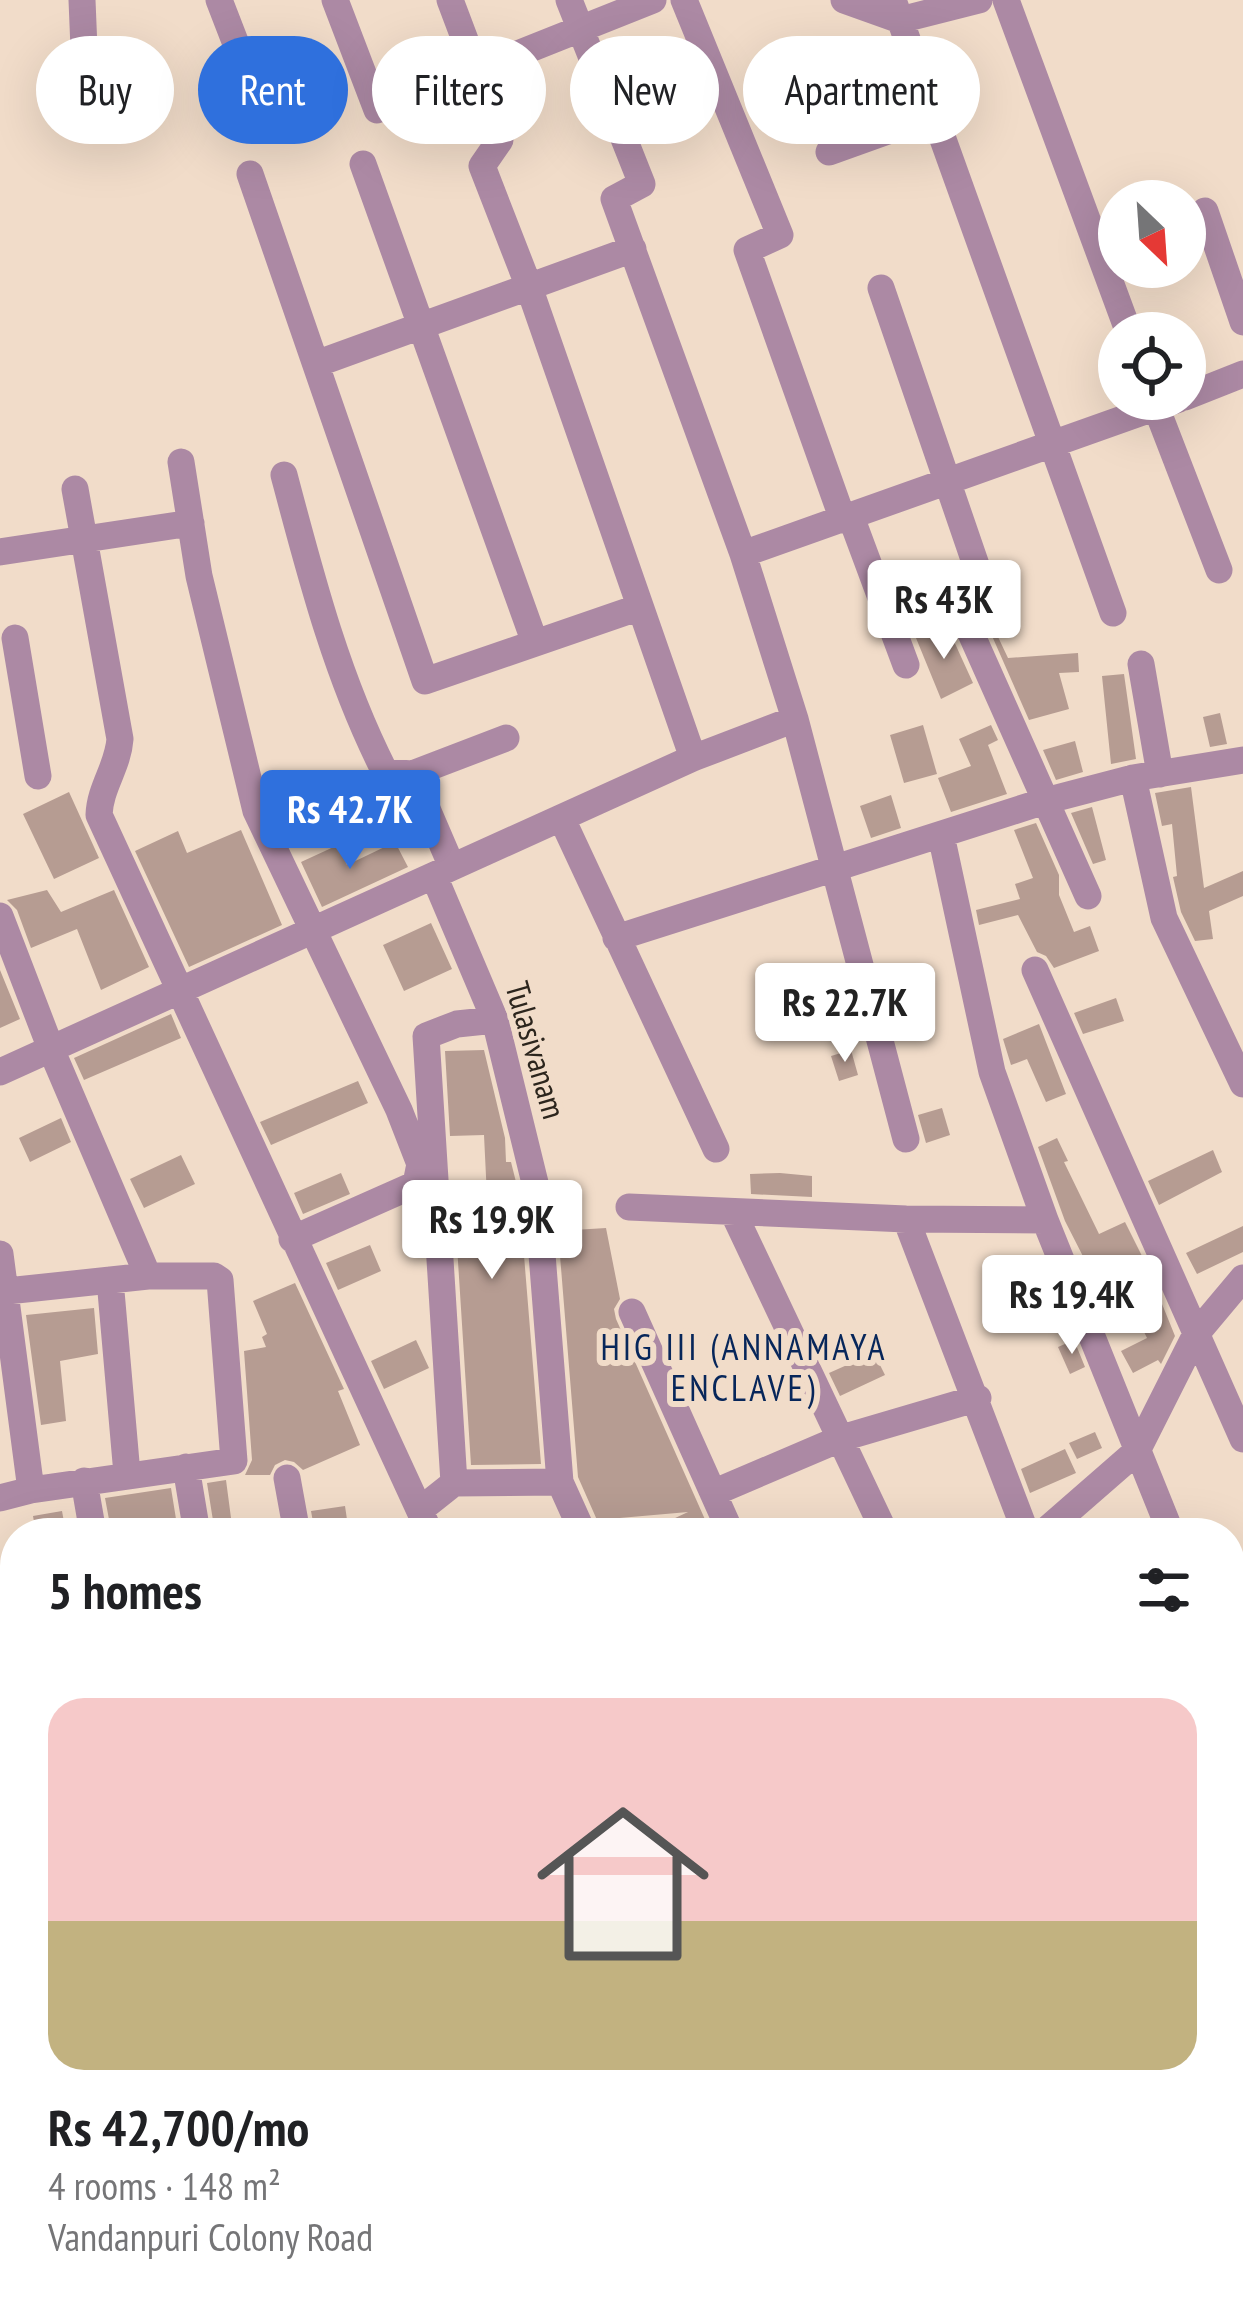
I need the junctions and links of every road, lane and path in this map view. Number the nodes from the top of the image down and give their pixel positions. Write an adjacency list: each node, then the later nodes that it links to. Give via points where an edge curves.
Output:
1 (82, 0): 13 (street)
2 (219, 0): 14 (street)
3 (335, 0): 17 (street)
4 (450, 0): 15 (street)
5 (569, 0): 12 (street)
6 (653, 0): 12 (street)
7 (684, 0): 41 (street, via 780,235 747,250)
8 (844, 0): 11 (street)
9 (979, 0): 11 (street)
10 (1006, 0): 28 (street)
11 (897, 10)
12 (581, 30): 16 (street); 25 (street, via 642,184 614,200)
13 (83, 36)
14 (233, 36)
15 (464, 36)
16 (546, 44)
17 (372, 97)
18 (497, 144): 26 (street, via 482,166)
19 (851, 144): 21 (street)
20 (946, 144): 36 (street)
21 (829, 152)
22 (363, 164): 30 (street)
23 (250, 174): 31 (street)
24 (1206, 214): 29 (street)
25 (633, 249): 26 (street); 45 (street)
26 (529, 286): 30 (street); 48 (street)
27 (881, 288): 39 (street)
28 (1121, 312)
29 (1243, 322)
30 (421, 326): 31 (street); 52 (street)
31 (316, 364): 52 (street, via 425,681)
32 (1243, 374): 33 (street)
33 (1206, 387)
34 (1118, 420): 36 (street)
35 (1174, 420): 46 (street)
36 (1052, 445): 39 (street); 49 (street)
37 (181, 462): 42 (street)
38 (284, 475): 60 (street, via 324,627 361,724 385,772)
39 (949, 482): 41 (street); 47 (street)
40 (75, 489): 43 (street)
41 (847, 518): 45 (street); 53 (street)
42 (191, 523): 43 (street); 70 (street, via 256,811)
43 (83, 539): 44 (street); 73 (street, via 119,739 99,815)
44 (0, 552)
45 (743, 554): 56 (street)
46 (1219, 570)
47 (989, 603)
48 (640, 607): 52 (street); 58 (street)
49 (1113, 614)
50 (965, 620): 63 (street)
51 (15, 638): 55 (street)
52 (535, 643)
53 (906, 664)
54 (1141, 664): 62 (street)
55 (13, 713): 61 (street)
56 (795, 719): 58 (street); 66 (street)
57 (506, 738): 60 (street)
58 (693, 758): 64 (street)
59 (1243, 760): 62 (street)
60 (412, 774): 67 (street, Tulasivanam)
61 (38, 776)
62 (1147, 776): 63 (street); 77 (street, via 1164,918)
63 (1045, 801): 65 (street); 68 (street)
64 (562, 819): 67 (street); 71 (street)
65 (941, 835): 66 (street); 83 (street, via 992,1072)
66 (836, 868): 71 (street); 78 (street)
67 (443, 872): 70 (street); 74 (street, Tulasivanam)
68 (1088, 896)
69 (0, 916): 75 (street)
70 (312, 931): 73 (street); 84 (street, via 399,1110 419,1175 416,1184)
71 (616, 938): 79 (street)
72 (1035, 970): 91 (street)
73 (178, 991): 75 (street); 84 (street)
74 (495, 1020): 100 (street, Tulasivanam, via 537,1192); 101 (street, via 426,1036)
75 (51, 1048): 76 (street); 86 (street)
76 (0, 1072)
77 (1243, 1084)
78 (906, 1139)
79 (716, 1149)
80 (628, 1207): 81 (street)
81 (733, 1212): 82 (street); 93 (street)
82 (907, 1220): 83 (street); 92 (street)
83 (1045, 1220): 95 (street)
84 (292, 1239): 108 (street)
85 (0, 1254): 89 (street)
86 (148, 1276): 88 (street); 96 (street, via 220,1280 236,1458)
87 (1243, 1278): 91 (street)
88 (110, 1280): 89 (street); 97 (street)
89 (7, 1291): 102 (street)
90 (632, 1312): 103 (street)
91 (1196, 1334): 94 (street); 95 (street)
92 (977, 1398): 93 (street); 113 (street)
93 (842, 1438): 103 (street); 112 (street)
94 (1243, 1438)
95 (1137, 1451): 114 (street); 115 (street)
96 (186, 1468): 97 (street); 106 (street)
97 (127, 1474): 99 (street)
98 (287, 1478): 107 (street)
99 (84, 1481): 102 (street); 105 (street)
100 (560, 1482): 101 (street); 110 (street, Tulasivanam)
101 (454, 1483): 109 (street)
102 (32, 1490): 104 (street)
103 (713, 1493): 111 (street)
104 (0, 1498)
105 (90, 1518)
106 (194, 1518)
107 (295, 1518)
108 (423, 1518)
109 (428, 1518)
110 (576, 1518)
111 (724, 1518)
112 (878, 1518)
113 (1021, 1518)
114 (1059, 1518)
115 (1166, 1518)

